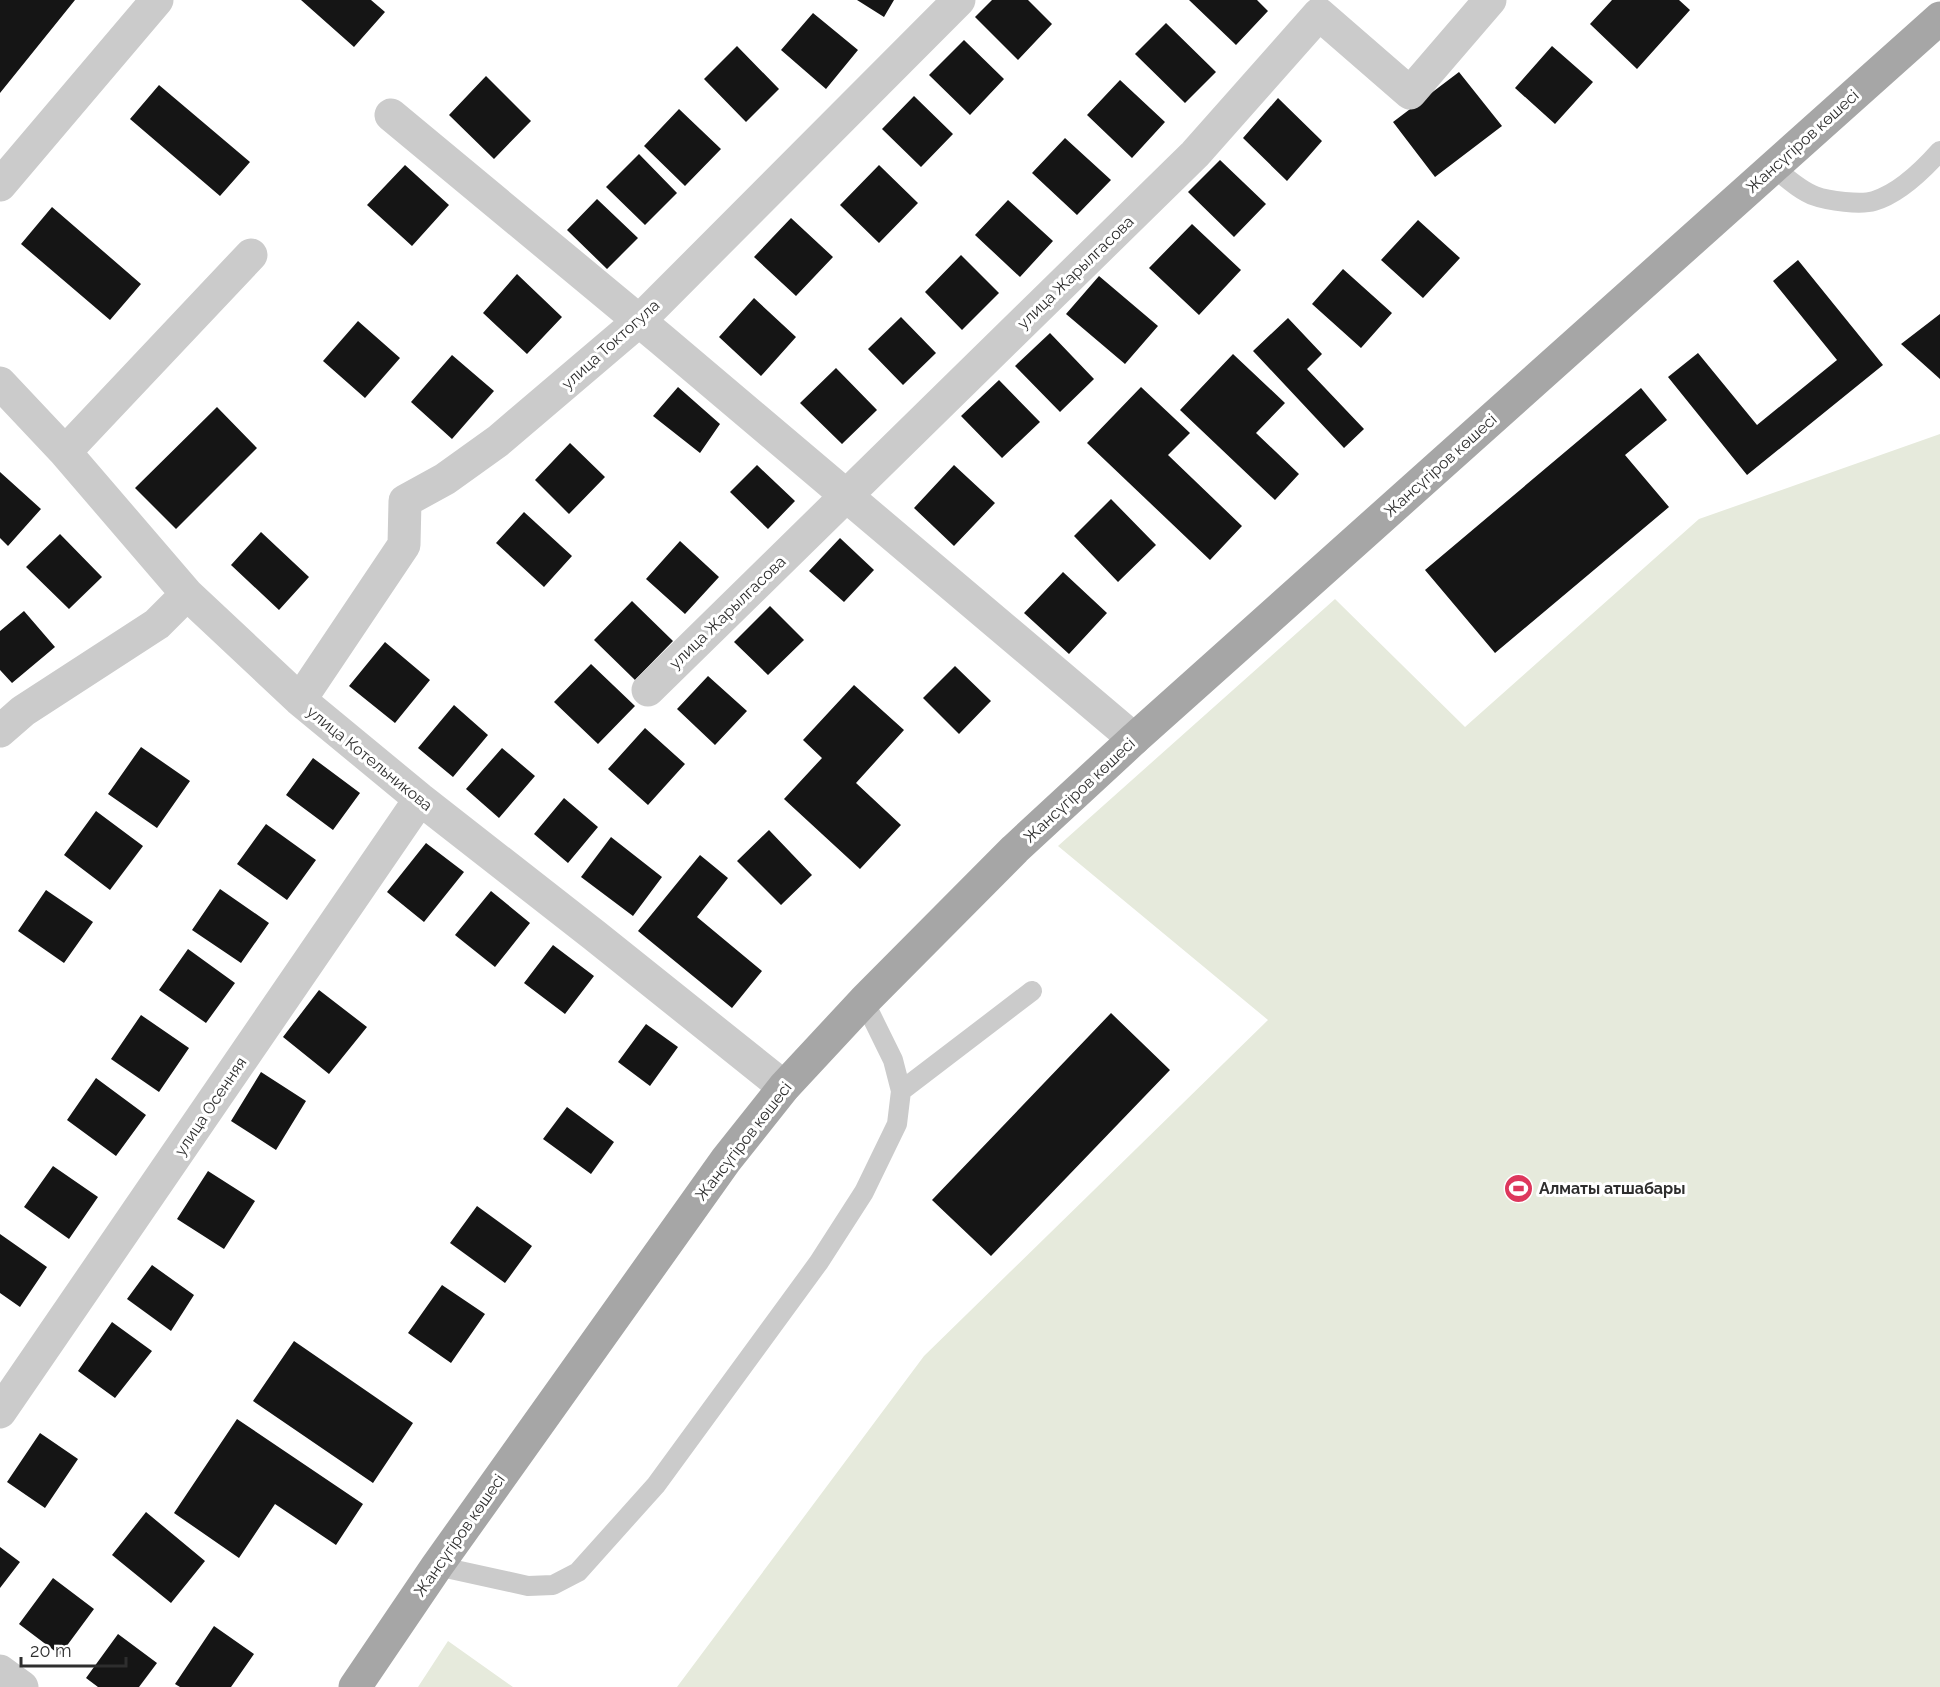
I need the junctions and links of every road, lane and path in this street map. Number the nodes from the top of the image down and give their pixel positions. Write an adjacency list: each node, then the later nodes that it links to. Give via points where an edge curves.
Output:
1 (157, 0): 9 (street)
2 (959, 0): 11 (street, улица Токтогула)
3 (1490, 0): 4 (street, улица Жарылгасова, via 1410,93)
4 (1315, 7): 14 (street, улица Жарылгасова, via 1195,154)
5 (1940, 18): 8 (main road, Жансүгіров көшесі)
6 (391, 115): 11 (street)
7 (1940, 151): 8 (lane, via 1904,185 1874,201 1848,202 1816,196)
8 (1773, 167): 19 (main road, Жансүгіров көшесі)
9 (0, 185)
10 (251, 255): 13 (street)
11 (639, 321): 14 (street); 17 (street, улица Токтогула, via 498,441 445,479 405,501 404,545)
12 (0, 383): 13 (street, улица Котельникова)
13 (65, 452): 15 (street, улица Котельникова)
14 (845, 496): 16 (street, улица Жарылгасова); 19 (street)
15 (187, 594): 17 (street, улица Котельникова); 18 (street, via 156,624 23,711)
16 (648, 690)
17 (300, 700): 20 (street, улица Котельникова)
18 (0, 731)
19 (1134, 738): 22 (main road, Жансүгіров көшесі, via 1015,849)
20 (420, 800): 23 (street, улица Котельникова); 25 (street, улица Осенняя)
21 (1032, 991): 24 (lane)
22 (864, 1001): 23 (main road, Жансүгіров көшесі); 24 (lane, via 893,1060)
23 (784, 1087): 26 (main road, Жансүгіров көшесі, via 726,1160)
24 (901, 1091): 26 (lane, via 897,1124 864,1192 819,1262 656,1485 578,1572 552,1586 528,1586)
25 (0, 1412)
26 (437, 1566): 29 (main road, Жансүгіров көшесі)
27 (0, 1671): 28 (street)
28 (22, 1687)
29 (355, 1687)

